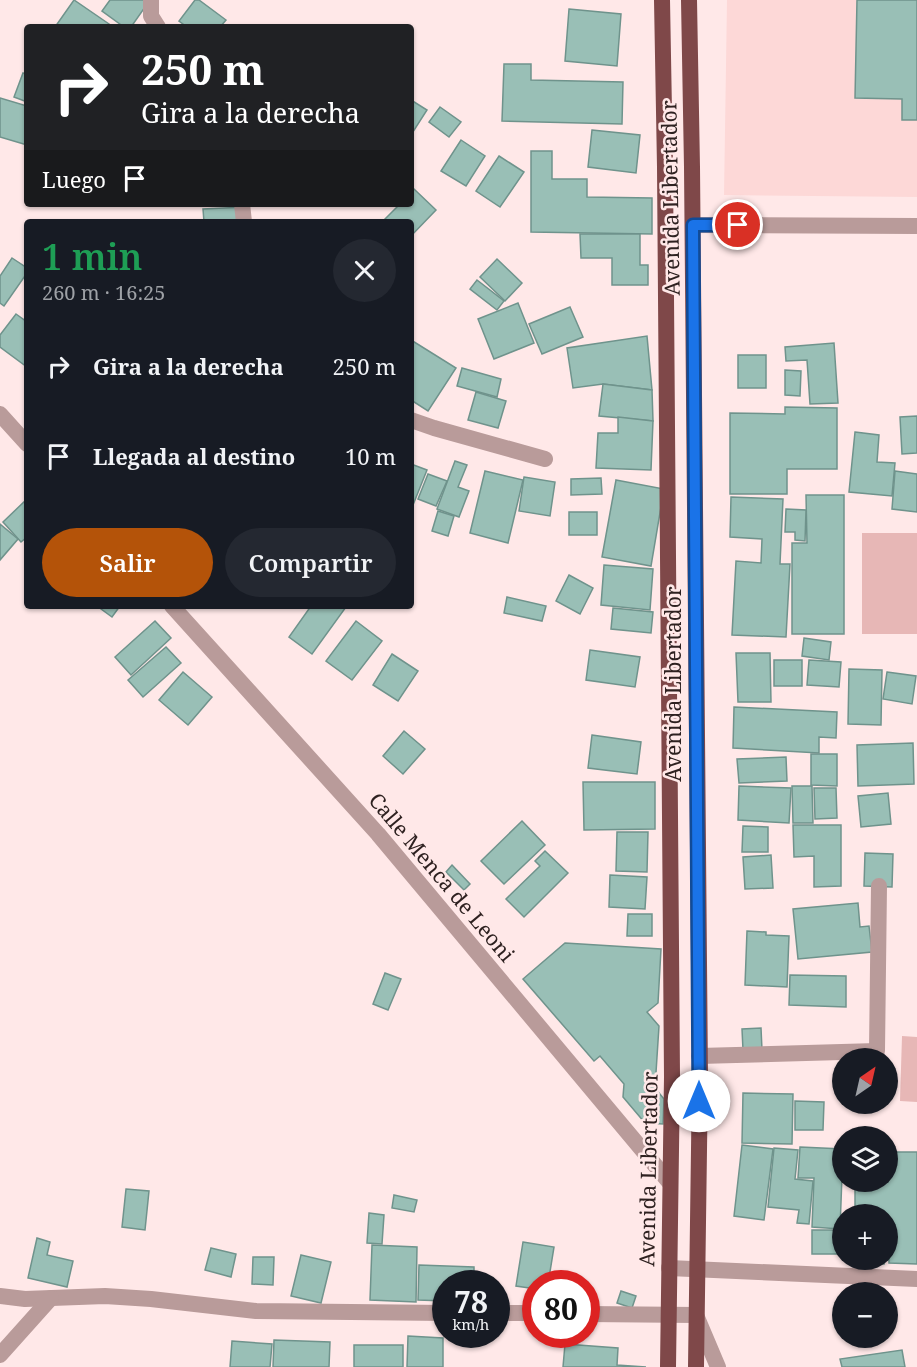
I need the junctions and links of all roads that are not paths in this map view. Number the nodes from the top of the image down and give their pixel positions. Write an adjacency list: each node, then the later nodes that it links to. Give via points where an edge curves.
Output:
1 (151, 0): 4 (street, via 151,15)
2 (662, 0): 14 (highway, Avenida Libertador)
3 (689, 0): 5 (highway, Avenida Libertador)
4 (156, 24)
5 (693, 225): 6 (street); 13 (highway, Avenida Libertador)
6 (917, 226)
7 (0, 414): 9 (street)
8 (414, 421): 10 (street)
9 (24, 441)
10 (545, 459)
11 (175, 609): 14 (street, Calle Menca de Leoni, via 378,834)
12 (879, 886): 13 (street, via 877,1052)
13 (699, 1056): 16 (highway, Avenida Libertador)
14 (670, 1183): 15 (highway, Avenida Libertador)
15 (669, 1268): 16 (street); 22 (highway, Avenida Libertador)
16 (697, 1269): 17 (street); 23 (highway, Avenida Libertador)
17 (917, 1279)
18 (0, 1296): 19 (street)
19 (51, 1298): 20 (street, via 105,1296 256,1311); 24 (street)
20 (432, 1312)
21 (600, 1314): 22 (street)
22 (669, 1315): 23 (street); 25 (highway, Avenida Libertador)
23 (696, 1315): 26 (highway, Avenida Libertador); 27 (street)
24 (0, 1355)
25 (668, 1367)
26 (696, 1367)
27 (718, 1367)

